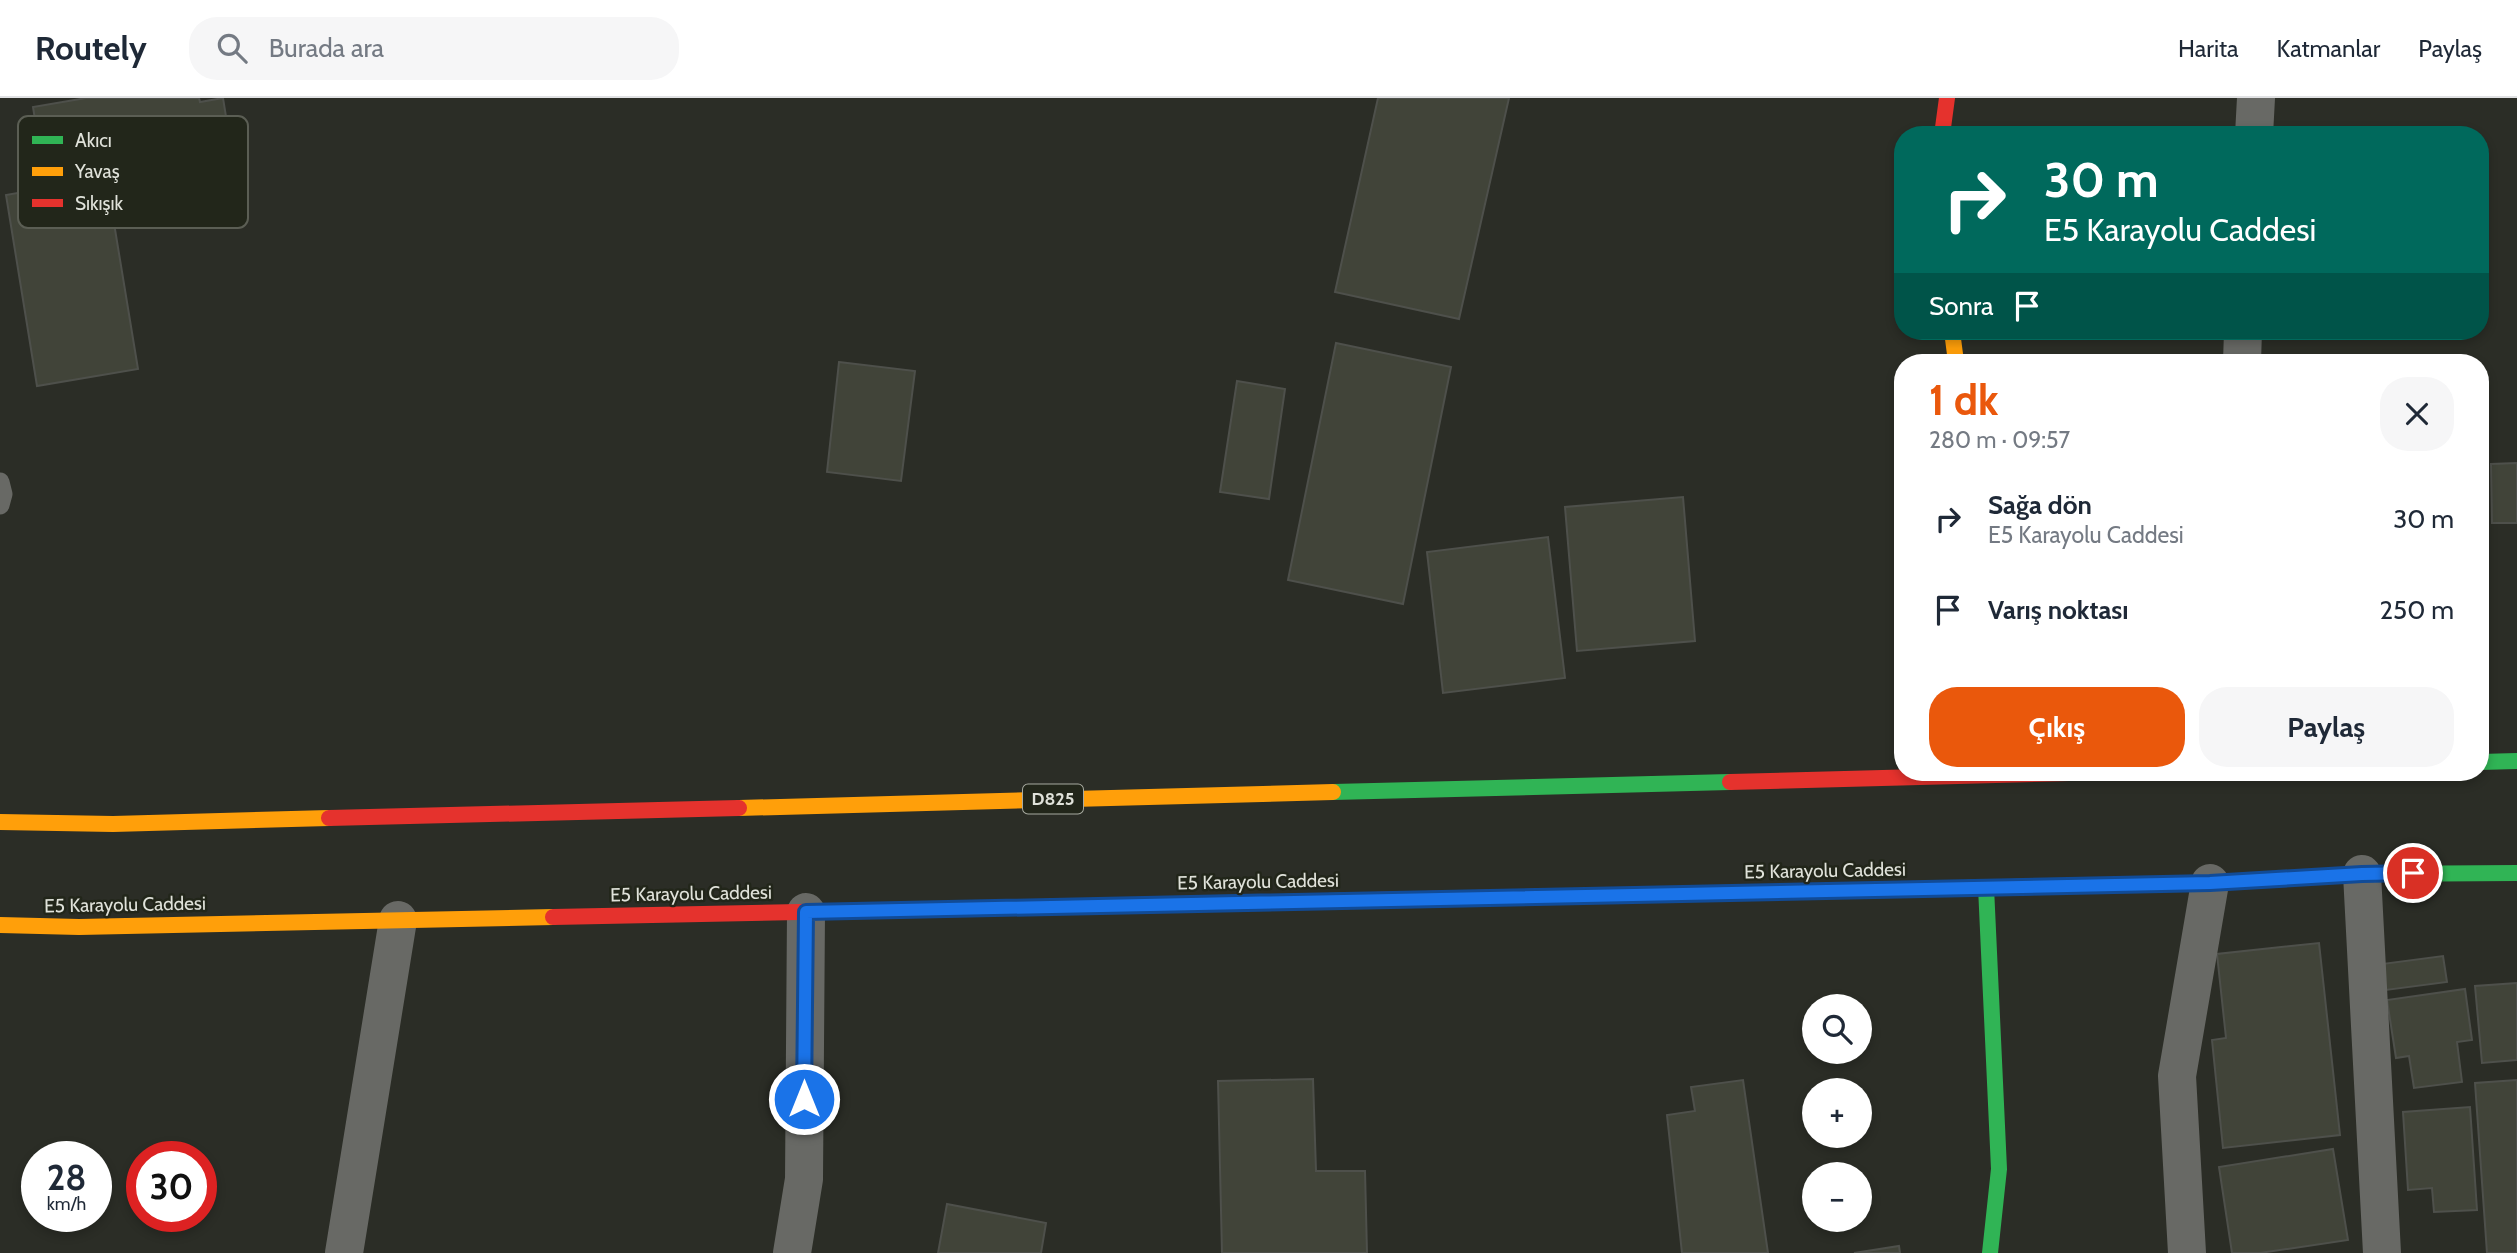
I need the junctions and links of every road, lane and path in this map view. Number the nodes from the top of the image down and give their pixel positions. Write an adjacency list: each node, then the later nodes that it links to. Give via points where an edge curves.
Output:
1 (1947, 98): 3 (main road)
2 (2256, 98): 4 (street)
3 (1943, 126)
4 (2254, 126)
5 (0, 482): 6 (lane)
6 (0, 505)
7 (2517, 761): 8 (main road)
8 (2489, 762)
9 (1894, 775): 10 (main road, D825, via 113,824)
10 (0, 822)
11 (2517, 873): 12 (main road, E5 Karayolu Caddesi)
12 (2362, 874): 13 (main road, E5 Karayolu Caddesi); 22 (street)
13 (2210, 883): 14 (main road, E5 Karayolu Caddesi); 21 (street, via 2177,1076)
14 (1986, 887): 15 (main road, E5 Karayolu Caddesi); 20 (main road, via 1999,1169)
15 (806, 912): 16 (main road, E5 Karayolu Caddesi); 19 (street, via 804,1179)
16 (398, 920): 17 (main road, E5 Karayolu Caddesi); 18 (street)
17 (0, 925)
18 (344, 1253)
19 (792, 1253)
20 (1990, 1253)
21 (2187, 1253)
22 (2382, 1253)

